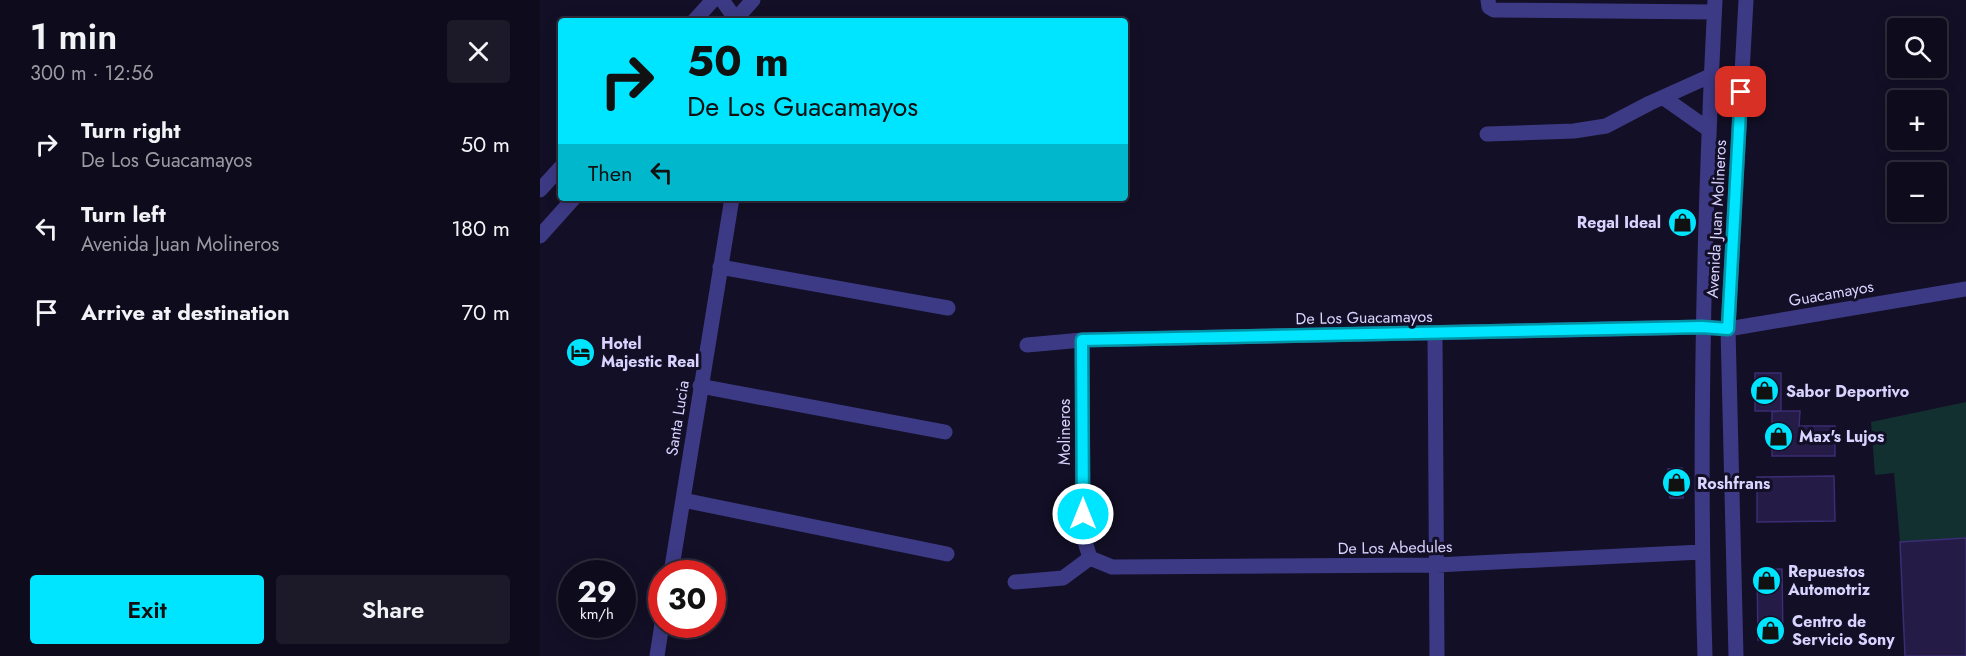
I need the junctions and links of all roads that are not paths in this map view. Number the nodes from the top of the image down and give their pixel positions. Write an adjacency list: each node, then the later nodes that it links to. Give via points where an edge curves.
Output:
1 (713, 0): 7 (street)
2 (722, 0): 8 (street)
3 (753, 0): 9 (street)
4 (1488, 0): 6 (street, via 1489,7 1494,9)
5 (1746, 0): 23 (street, Avenida Juan Molineros)
6 (1715, 6): 10 (street, Avenida Juan Molineros)
7 (697, 18)
8 (735, 18)
9 (738, 18)
10 (1710, 76): 11 (street); 12 (street, Avenida Juan Molineros)
11 (1664, 98): 12 (street); 13 (street, via 1606,126)
12 (1708, 129): 22 (street, Avenida Juan Molineros)
13 (1487, 134)
14 (558, 170): 15 (street)
15 (540, 190)
16 (571, 201): 18 (street)
17 (731, 201): 19 (street, Santa Lucia)
18 (540, 236)
19 (720, 267): 21 (street); 27 (street, Santa Lucia)
20 (1966, 289): 23 (street, Guacamayos)
21 (948, 308)
22 (1702, 327): 23 (street, Guacamayos); 24 (street, De Los Guacamayos); 30 (street, Avenida Juan Molineros)
23 (1728, 329): 40 (street, Avenida Juan Molineros)
24 (1435, 334): 25 (street, De Los Guacamayos); 34 (street)
25 (1082, 340): 26 (street, De Los Guacamayos); 32 (street, Molineros, via 1083,535)
26 (1027, 345)
27 (700, 386): 28 (street); 29 (street, Santa Lucia)
28 (945, 432)
29 (683, 500): 31 (street); 33 (street, Santa Lucia)
30 (1702, 552): 34 (street, De Los Abedules); 39 (street, Avenida Juan Molineros)
31 (947, 555)
32 (1090, 558): 34 (street, De Los Abedules, via 1112,567); 35 (street, via 1063,578)
33 (673, 560)
34 (1436, 565): 38 (street)
35 (1015, 582)
36 (660, 638): 37 (street)
37 (657, 656)
38 (1437, 656)
39 (1705, 656)
40 (1736, 656)

